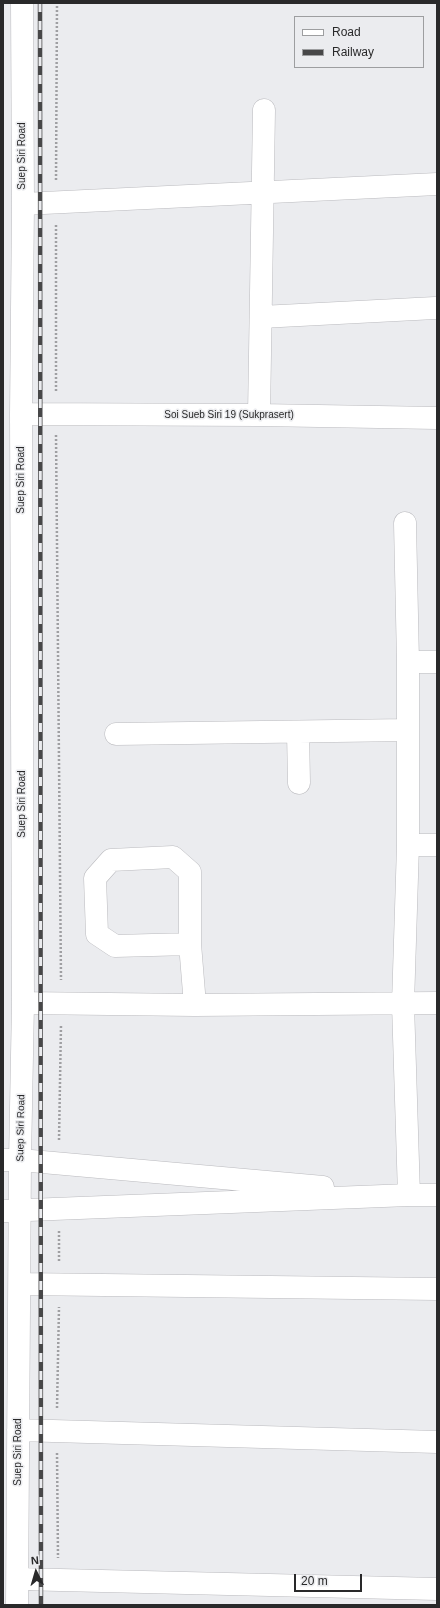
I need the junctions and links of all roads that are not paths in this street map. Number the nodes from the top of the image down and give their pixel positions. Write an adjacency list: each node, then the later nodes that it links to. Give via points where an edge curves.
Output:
1 (22, 3): 5 (street, Suep Siri Road)
2 (264, 110): 4 (street)
3 (437, 184): 4 (street)
4 (263, 191): 5 (street); 7 (street)
5 (22, 204): 8 (street, Suep Siri Road)
6 (435, 308): 7 (street)
7 (261, 317): 9 (street)
8 (21, 414): 9 (street, Soi Sueb Siri 19 (Sukprasert)); 21 (street, Suep Siri Road)
9 (259, 415): 10 (street, Soi Sueb Siri 19 (Sukprasert))
10 (437, 418)
11 (405, 523): 12 (street)
12 (408, 662): 13 (street); 14 (street)
13 (437, 662)
14 (408, 730): 15 (street); 18 (street)
15 (298, 732): 16 (street); 17 (street)
16 (116, 734)
17 (299, 783)
18 (408, 845): 19 (street); 23 (street)
19 (437, 845)
20 (190, 944): 20 (street, via 190,872 173,857 111,860 95,878 97,934 115,946); 24 (street)
21 (23, 1003): 24 (street); 25 (street, Suep Siri Road)
22 (437, 1003): 23 (street)
23 (403, 1004): 24 (street); 26 (street)
24 (195, 1005)
25 (12, 1160): 26 (street); 28 (street, Suep Siri Road)
26 (409, 1195): 27 (street); 28 (street)
27 (437, 1195)
28 (11, 1211): 29 (street, Suep Siri Road)
29 (20, 1284): 30 (street); 31 (street, Suep Siri Road)
30 (437, 1289)
31 (18, 1430): 32 (street); 33 (street, Suep Siri Road)
32 (437, 1442)
33 (18, 1579): 34 (street); 35 (street, Suep Siri Road)
34 (437, 1589)
35 (18, 1605)

